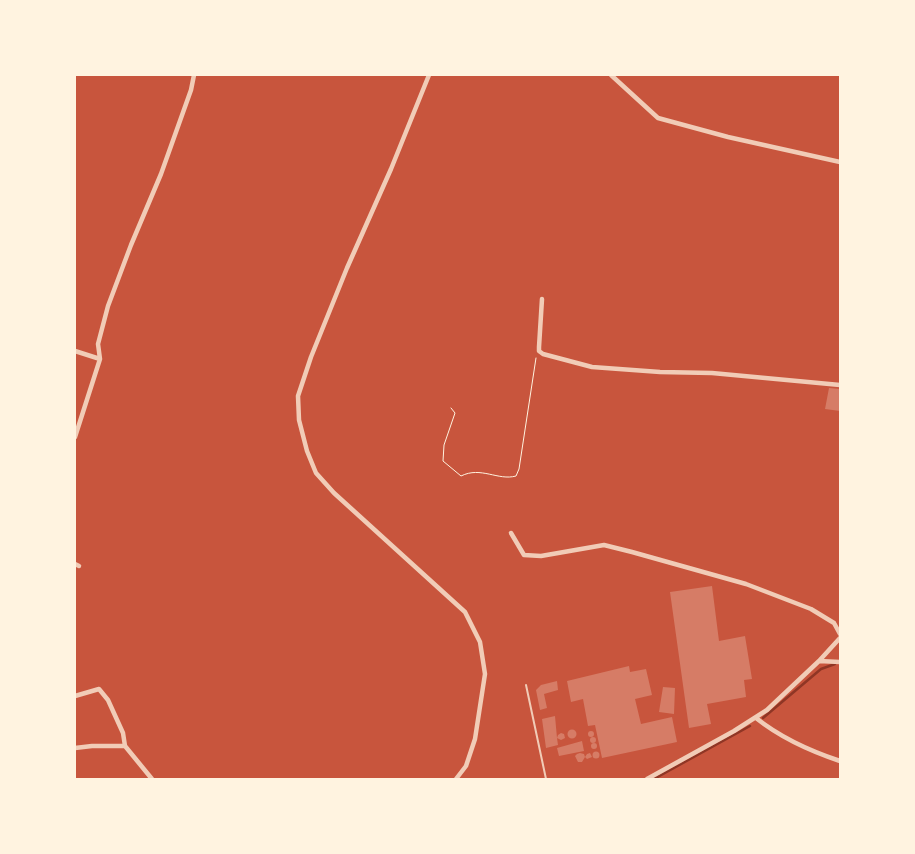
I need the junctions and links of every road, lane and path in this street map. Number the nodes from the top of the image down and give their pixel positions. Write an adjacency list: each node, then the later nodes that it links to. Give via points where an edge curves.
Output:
1 (194, 75): 8 (street, via 161,174 108,306 98,344)
2 (429, 75): 23 (street, via 347,268 298,396 299,420 316,473 465,612 480,642 485,674 475,739 466,766)
3 (611, 75): 4 (street, via 658,118)
4 (840, 162)
5 (542, 298): 7 (street)
6 (75, 351): 8 (street)
7 (539, 351): 9 (street, via 592,368 712,372); 10 (path, via 516,476 509,478 484,472 461,476 443,461 444,446 455,413)
8 (100, 359): 11 (street)
9 (840, 384)
10 (451, 408)
11 (75, 437)
12 (511, 533): 13 (street, via 524,555 541,556 604,546 746,584 812,609 834,623)
13 (840, 636): 14 (street)
14 (819, 660): 15 (street); 18 (street)
15 (840, 662)
16 (526, 685): 24 (lane)
17 (75, 696): 19 (street, via 98,689 108,700 123,732)
18 (756, 718): 21 (street, via 790,741); 25 (street)
19 (125, 746): 20 (street); 22 (street)
20 (75, 748)
21 (840, 761)
22 (152, 779)
23 (456, 779)
24 (546, 779)
25 (648, 779)

